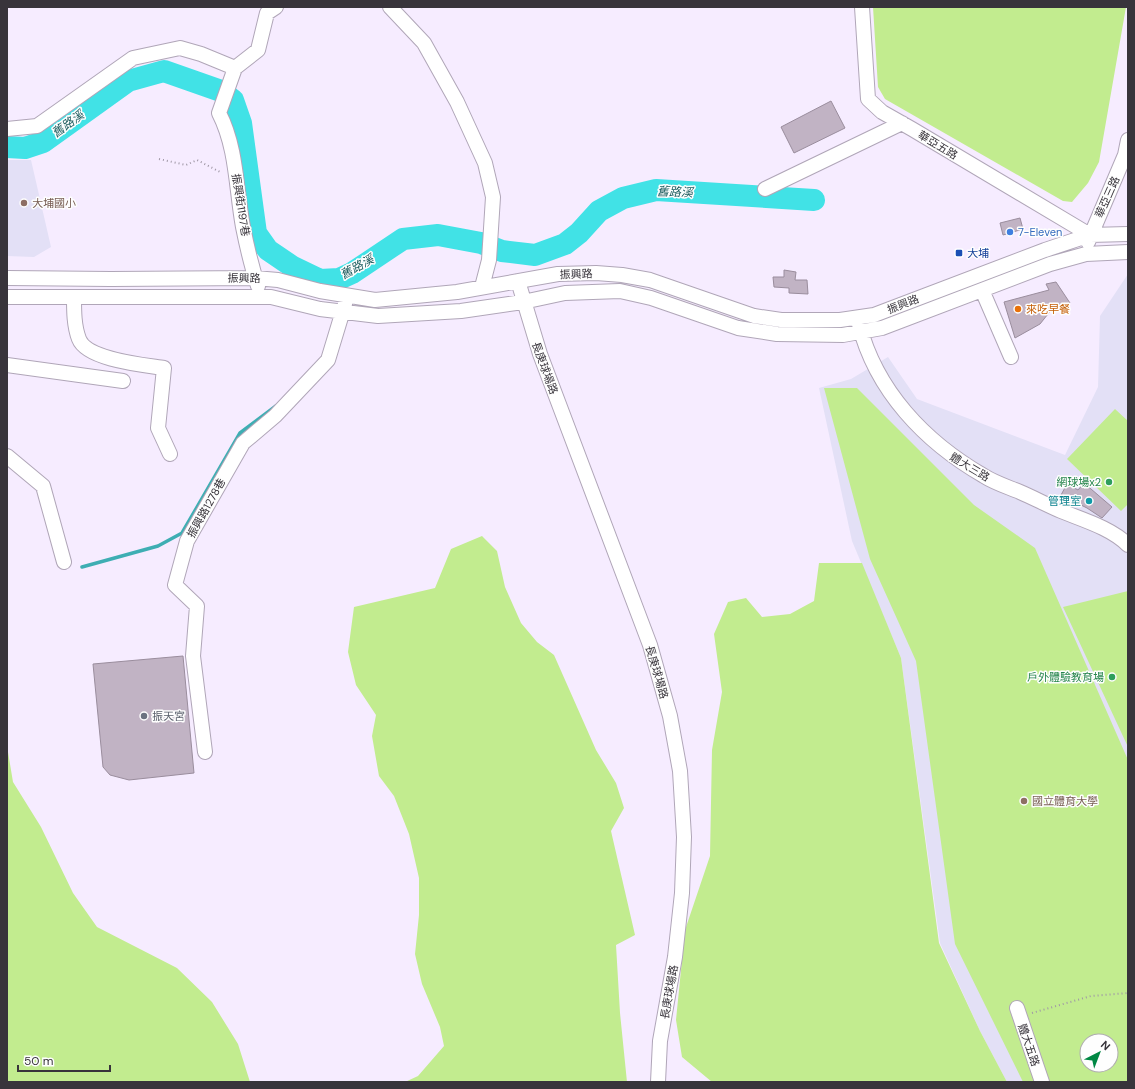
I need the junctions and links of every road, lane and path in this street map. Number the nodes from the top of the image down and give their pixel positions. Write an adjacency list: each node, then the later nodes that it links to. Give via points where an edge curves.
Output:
1 (276, 7): 4 (street, via 267,13 258,50)
2 (390, 7): 18 (street, via 424,43 485,163 493,197 489,260)
3 (862, 7): 5 (street, 華亞五路, via 868,99 882,112)
4 (235, 68): 6 (street, via 180,48 133,58 37,126); 9 (street, 振興街1197巷, via 220,113 233,152)
5 (902, 123): 10 (street); 12 (street, 華亞五路)
6 (7, 129)
7 (1128, 140): 12 (street, 華亞三路, via 1125,155)
8 (159, 159): 9 (path, via 186,165 197,160)
9 (237, 180): 16 (street, 振興街1197巷, via 243,227)
10 (765, 189)
11 (1128, 234): 12 (street, 振興路)
12 (1090, 235): 14 (street, 華亞三路); 26 (street, 振興路, via 874,315)
13 (1128, 252): 14 (street, 振興路)
14 (1086, 254): 19 (street, 振興路, via 1050,264)
15 (7, 278): 16 (street, 振興路)
16 (255, 278): 20 (street, 振興路, via 278,280); 21 (street, 振興街1197巷)
17 (518, 281): 18 (street, 振興路); 24 (street, 長庚球場路); 26 (street, 振興路, via 558,274 622,275 650,280 754,316 780,320)
18 (482, 287): 20 (street, 振興路, via 375,300)
19 (982, 290): 27 (street, 振興路, via 882,328); 28 (street)
20 (348, 295): 25 (street, 振興路1278巷)
21 (262, 296): 23 (street, 振興路); 25 (street, 振興路)
22 (7, 297): 23 (street, 振興路)
23 (74, 297): 32 (street, via 80,341 87,348 100,355 130,363 164,368 158,428)
24 (523, 302): 25 (street, 振興路, via 461,311 378,316); 27 (street, 振興路, via 565,294 620,291 651,298 738,328 777,334); 39 (street, 長庚球場路, via 540,354 650,645 670,716 680,771 684,837 682,893 675,957 660,1041)
25 (343, 312): 36 (street, 振興路1278巷, via 328,360 275,416 243,443 187,541 175,585 198,606 193,656)
26 (857, 318): 27 (street, 體大三路)
27 (861, 333): 34 (street, 體大三路, via 873,366 899,405 919,429 944,451 985,477 1091,524 1122,539)
28 (1011, 357)
29 (7, 365): 30 (street); 31 (street)
30 (7, 370)
31 (123, 382)
32 (170, 454)
33 (7, 456): 35 (street, via 43,486)
34 (1128, 545)
35 (64, 562)
36 (205, 752)
37 (1128, 993): 38 (path, via 1091,996)
38 (1019, 1013): 40 (street, 體大五路)
39 (658, 1082)
40 (1042, 1082)

